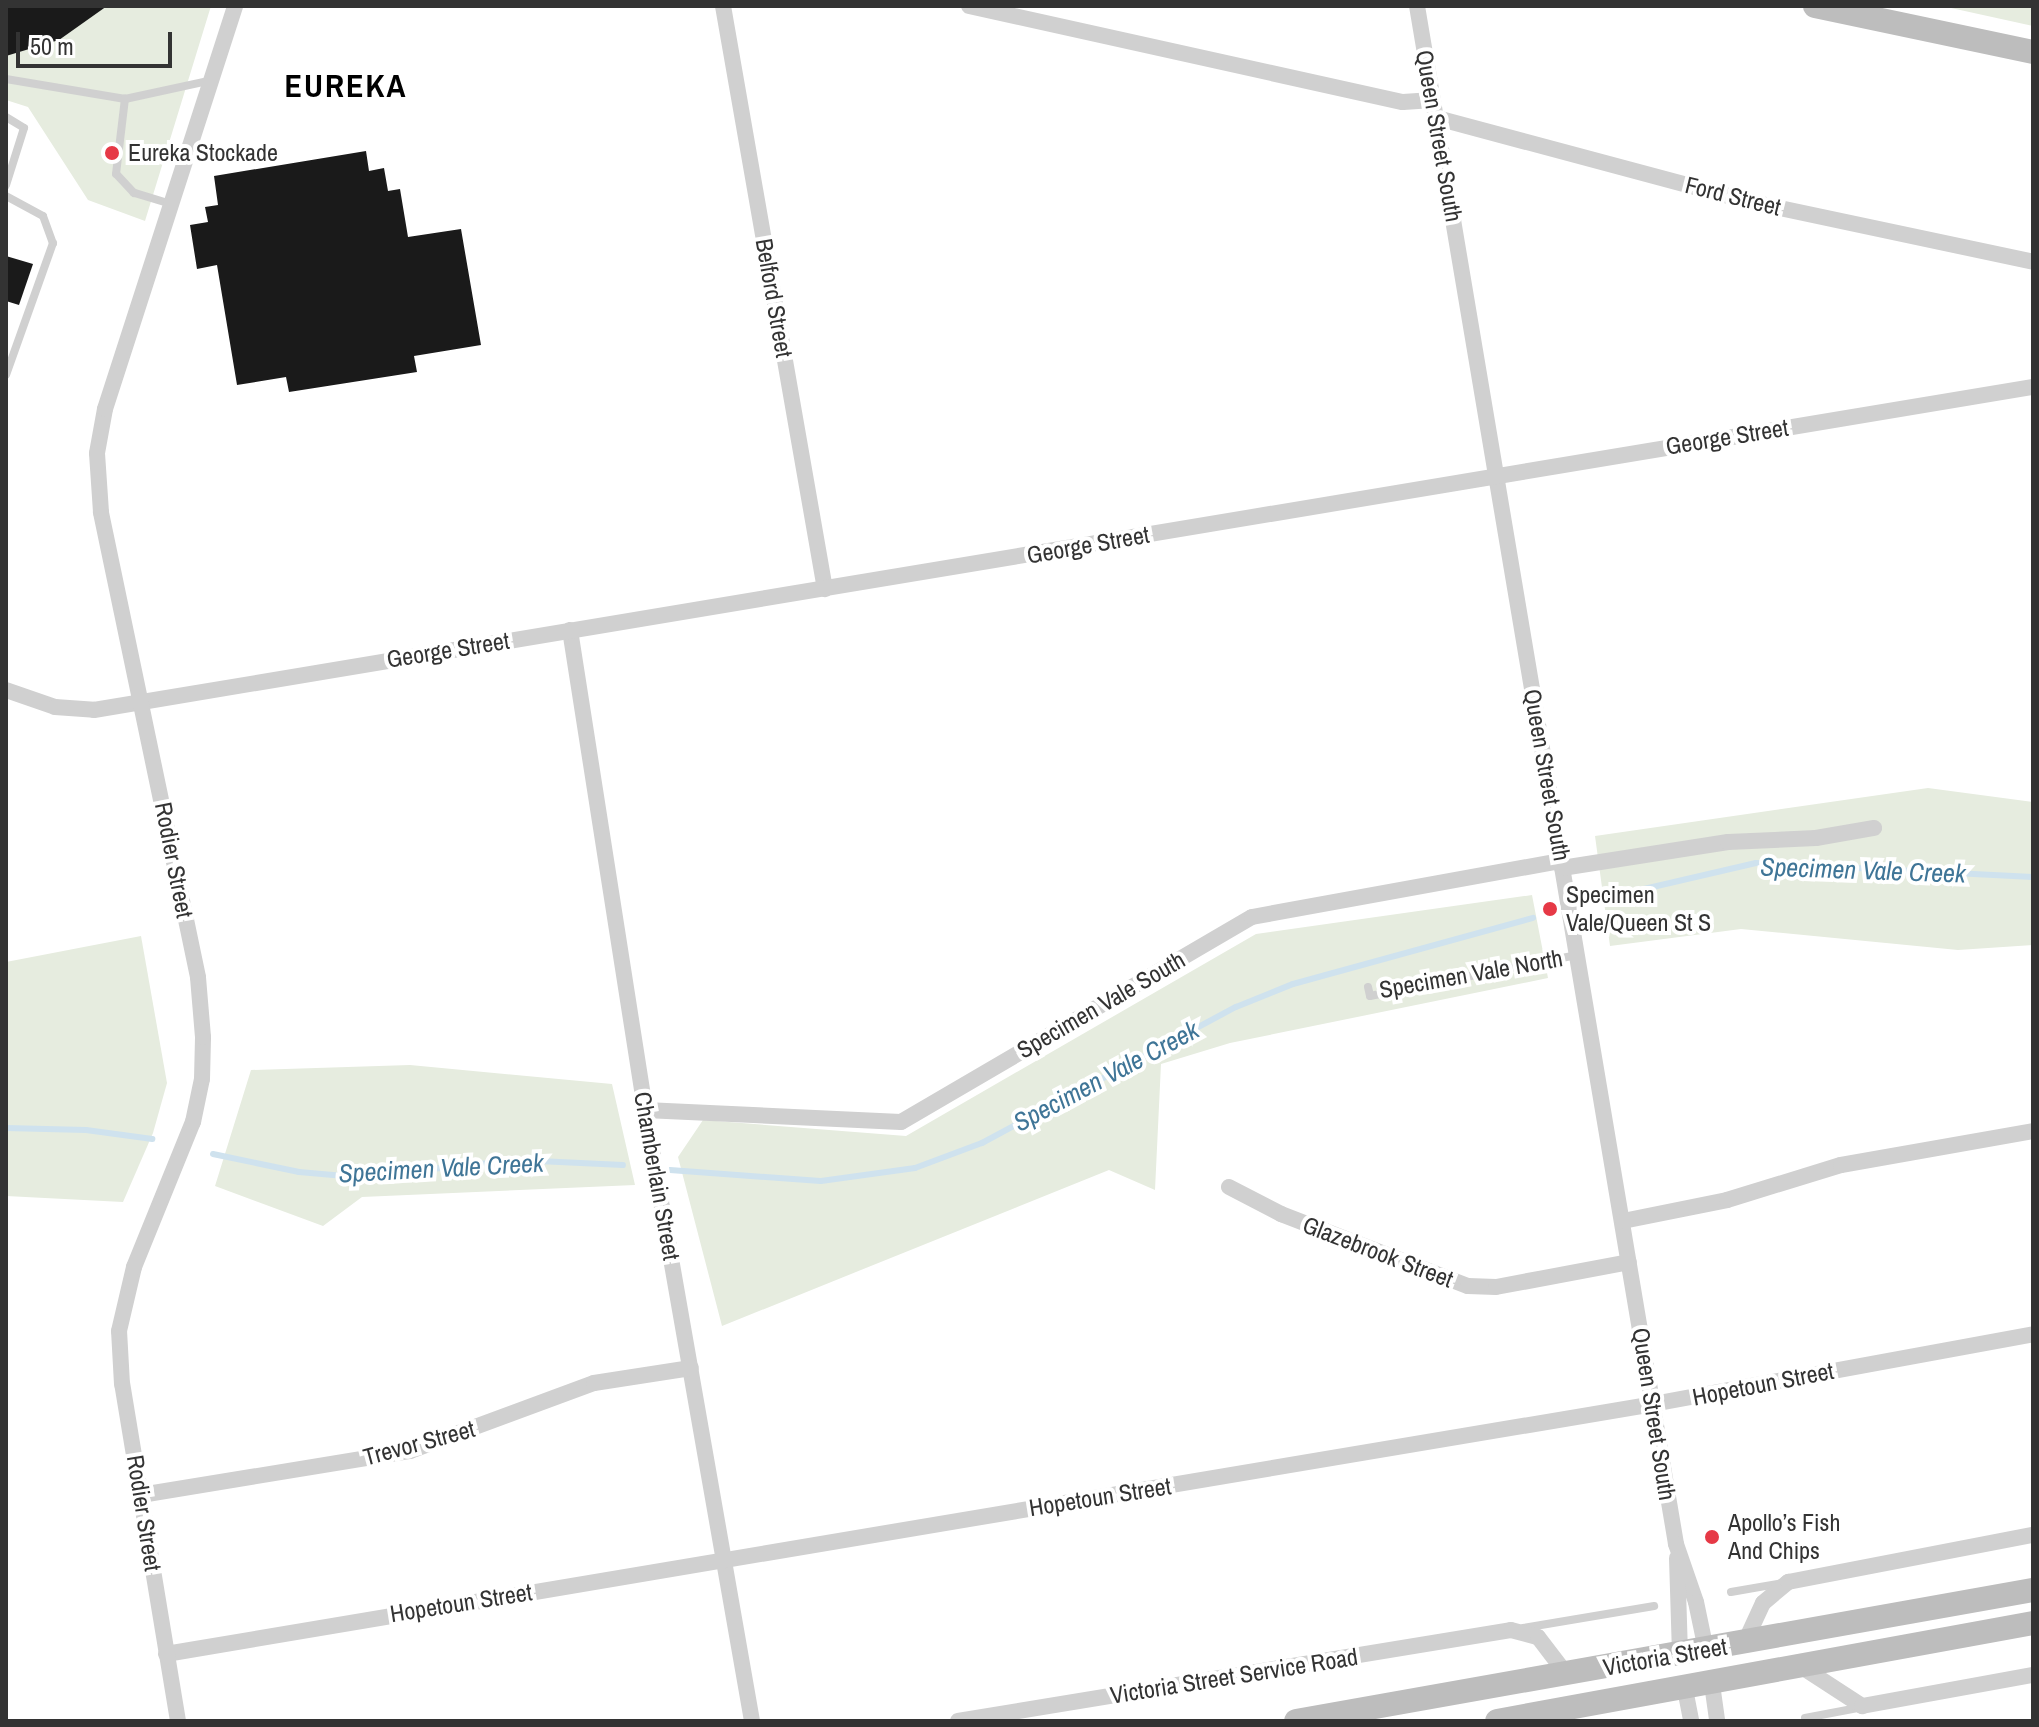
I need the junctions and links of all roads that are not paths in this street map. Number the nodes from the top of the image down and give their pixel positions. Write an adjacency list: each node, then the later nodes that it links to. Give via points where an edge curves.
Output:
1 (235, 6): 8 (street, Rodier Street)
2 (723, 6): 20 (street, Belford Street)
3 (969, 6): 10 (street, via 1403,102)
4 (1417, 6): 10 (street, Queen Street South)
5 (1815, 6): 6 (main road)
6 (2033, 54)
7 (6, 79): 9 (lane)
8 (212, 80): 9 (lane); 15 (street, Rodier Street)
9 (125, 99): 15 (lane, via 116,174 134,193)
10 (1433, 100): 12 (street, Queen Street South)
11 (6, 117): 13 (lane, via 24,128)
12 (1437, 118): 16 (street, Ford Street, via 1464,121 1747,201); 19 (street, Queen Street South)
13 (6, 185)
14 (6, 196): 17 (lane, via 40,213 53,238)
15 (171, 204): 23 (street, Rodier Street, via 105,409 97,453 101,512)
16 (2033, 262)
17 (6, 375)
18 (2033, 387): 19 (street, George Street)
19 (1497, 474): 20 (street, George Street); 25 (street, Queen Street South)
20 (825, 589): 21 (street, George Street)
21 (570, 630): 23 (street, George Street); 28 (street, Chamberlain Street)
22 (6, 690): 23 (street, George Street, via 73,710)
23 (142, 701): 36 (street, Rodier Street, via 198,977 204,1059 193,1122 134,1267 120,1318 120,1366)
24 (1874, 828): 25 (street, Specimen Vale South)
25 (1562, 864): 26 (street, Queen Street South); 28 (street, Specimen Vale South, via 1252,917 901,1122)
26 (1577, 955): 27 (lane, Specimen Vale North, via 1370,996); 31 (street, Queen Street South)
27 (1368, 987)
28 (645, 1110): 34 (street, Chamberlain Street)
29 (2033, 1131): 31 (street, via 1841,1165 1727,1200)
30 (1229, 1187): 32 (street, Glazebrook Street, via 1281,1214 1468,1286 1496,1287)
31 (1623, 1221): 32 (street, Queen Street South)
32 (1629, 1262): 35 (street, Queen Street South)
33 (2033, 1334): 35 (street, Hopetoun Street)
34 (691, 1368): 36 (street, Trevor Street, via 594,1383 410,1451); 39 (street, Chamberlain Street)
35 (1653, 1404): 38 (street, Queen Street South); 39 (street, Hopetoun Street)
36 (141, 1495): 48 (street, Rodier Street)
37 (2033, 1535): 40 (street)
38 (1676, 1544): 47 (street, Queen Street South); 49 (street, Queen Street South)
39 (724, 1559): 48 (street, Hopetoun Street); 58 (street, Chamberlain Street)
40 (1788, 1582): 42 (lane); 46 (street, via 1763,1603)
41 (2033, 1590): 46 (main road, Victoria Street)
42 (1731, 1592)
43 (1654, 1606): 45 (lane, Victoria Street Service Road)
44 (2033, 1623): 50 (main road, Victoria Street)
45 (1511, 1630): 51 (street, via 1538,1637); 59 (street, Victoria Street Service Road)
46 (1745, 1642): 47 (main road, Victoria Street)
47 (1706, 1650): 49 (main road, Victoria Street); 53 (main road)
48 (166, 1654): 57 (street, Rodier Street)
49 (1680, 1654): 51 (main road, Victoria Street); 54 (main road, Queen Street South)
50 (1802, 1667): 53 (main road, Victoria Street); 55 (street, via 1849,1701)
51 (1567, 1675): 60 (main road, Victoria Street)
52 (2033, 1675): 55 (street)
53 (1712, 1684): 54 (main road, Victoria Street); 63 (street)
54 (1685, 1689): 61 (main road, Victoria Street); 62 (street)
55 (1872, 1706): 56 (lane)
56 (1805, 1718)
57 (178, 1721)
58 (752, 1721)
59 (958, 1721)
60 (1296, 1721)
61 (1497, 1721)
62 (1691, 1721)
63 (1717, 1721)

